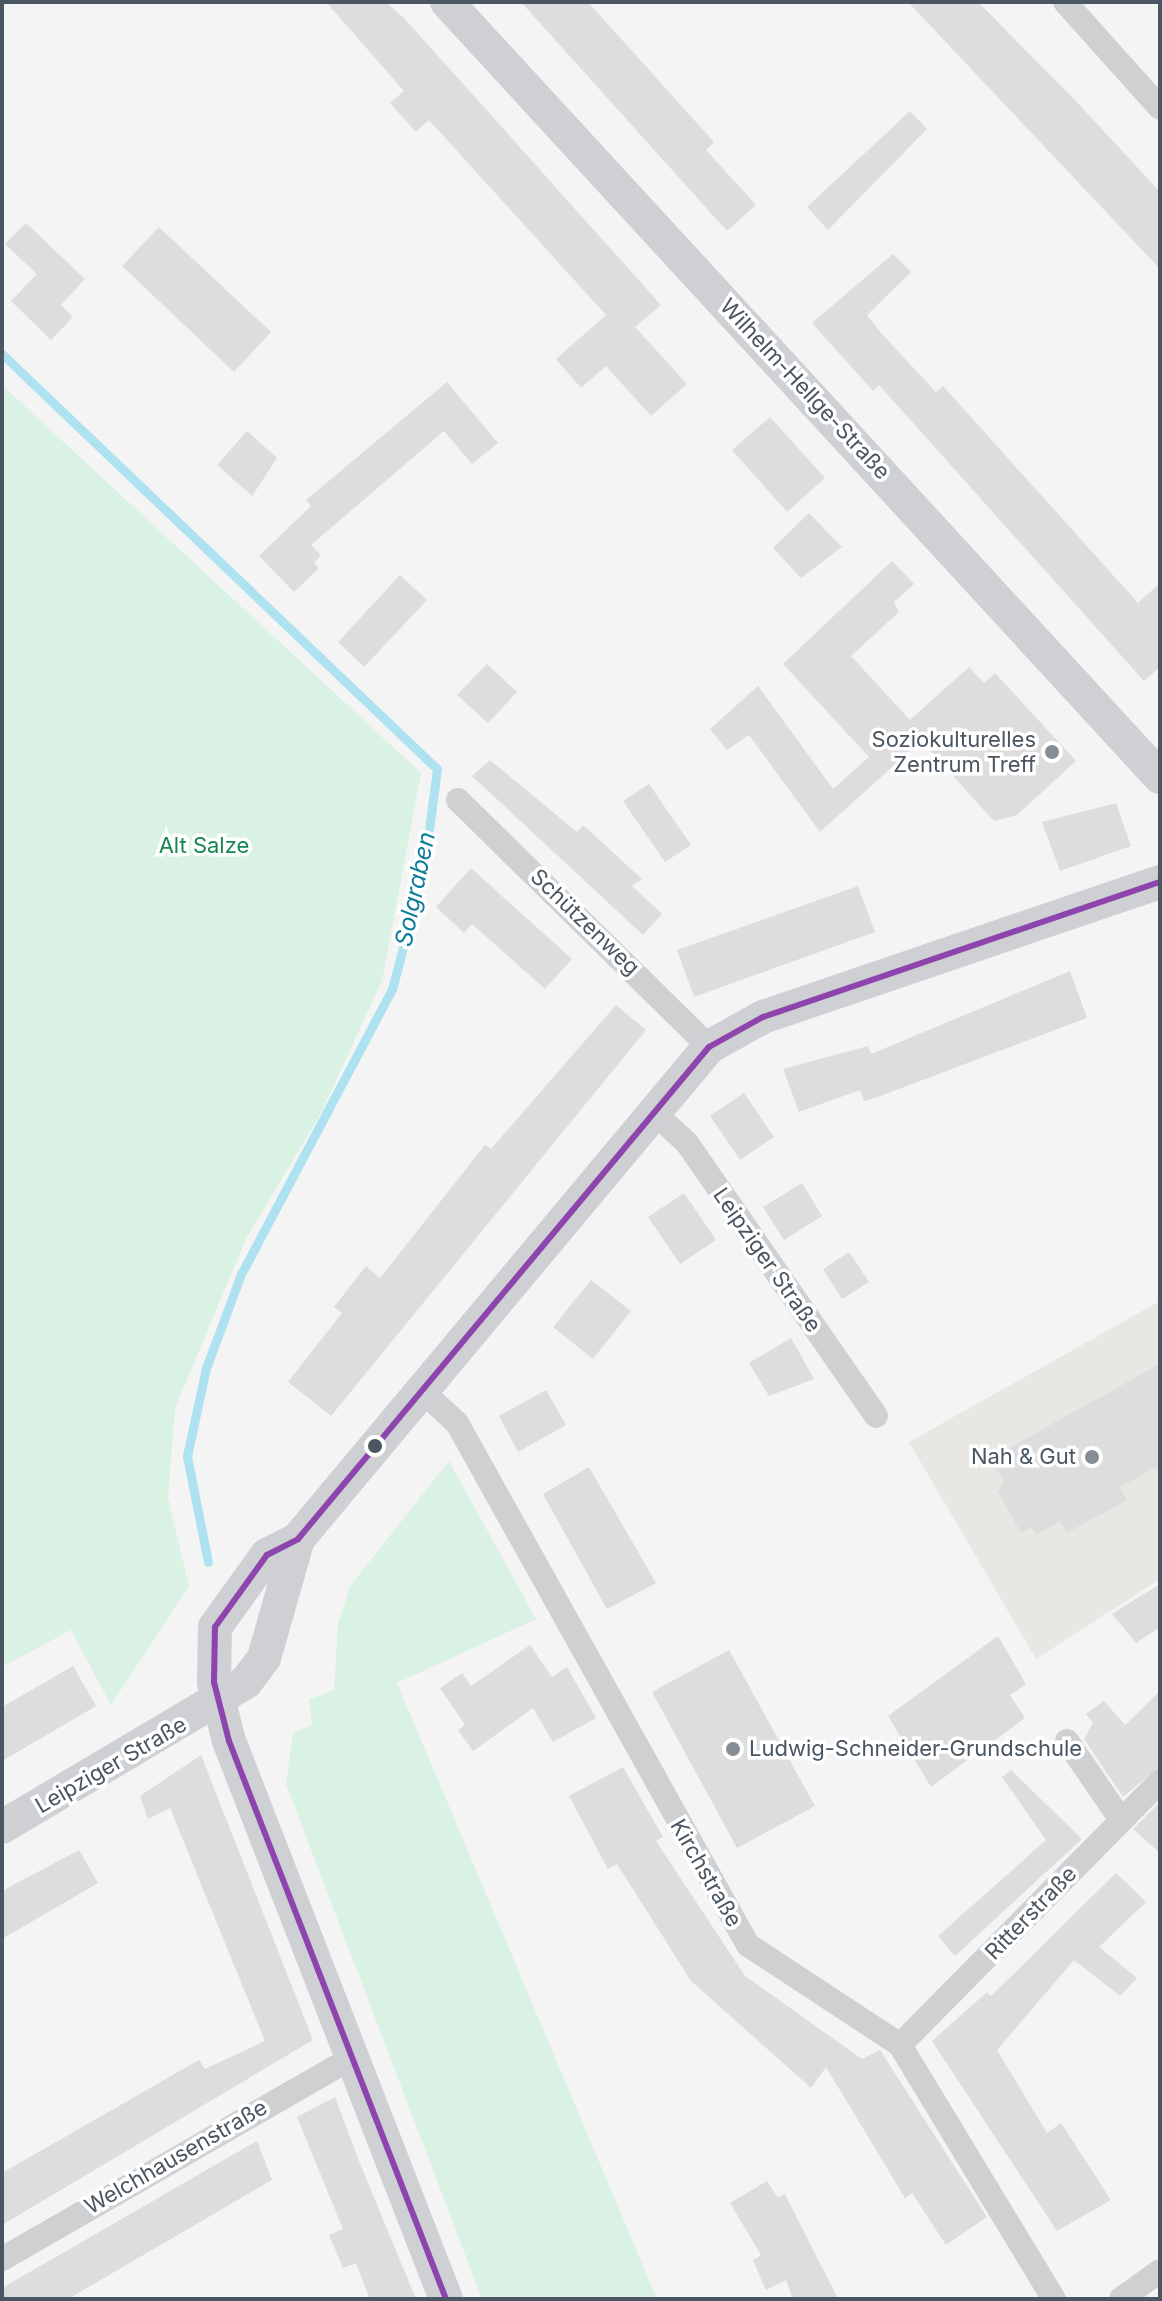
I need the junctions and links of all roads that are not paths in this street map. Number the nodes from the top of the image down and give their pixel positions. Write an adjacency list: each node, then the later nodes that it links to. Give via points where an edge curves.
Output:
1 (447, 2): 4 (main road, Wilhelm-Hellge-Straße)
2 (1065, 2): 3 (street)
3 (1160, 108)
4 (1160, 777)
5 (458, 800): 7 (street, Schützenweg)
6 (1160, 882): 7 (main road, Leipziger Straße, via 763,1017)
7 (709, 1047): 8 (main road, Leipziger Straße)
8 (652, 1111): 9 (main road, Leipziger Straße); 10 (street, Leipziger Straße, via 687,1143)
9 (421, 1390): 11 (main road, Leipziger Straße); 17 (street, Kirchstraße, via 457,1423 748,1945)
10 (876, 1416)
11 (298, 1539): 12 (main road, Leipziger Straße, via 264,1658); 12 (main road, Leipziger Straße, via 267,1555 215,1627 211,1655)
12 (220, 1702): 16 (main road, Leipziger Straße); 18 (main road)
13 (1067, 1741): 15 (street)
14 (1160, 1781): 15 (street, Ritterstraße)
15 (1121, 1820): 17 (street, Ritterstraße)
16 (2, 1827)
17 (900, 2045): 22 (street, Kirchstraße)
18 (351, 2058): 19 (street, Welchhausenstraße); 21 (main road)
19 (2, 2259)
20 (1160, 2271): 23 (street)
21 (446, 2299)
22 (1054, 2299)
23 (1121, 2299)

